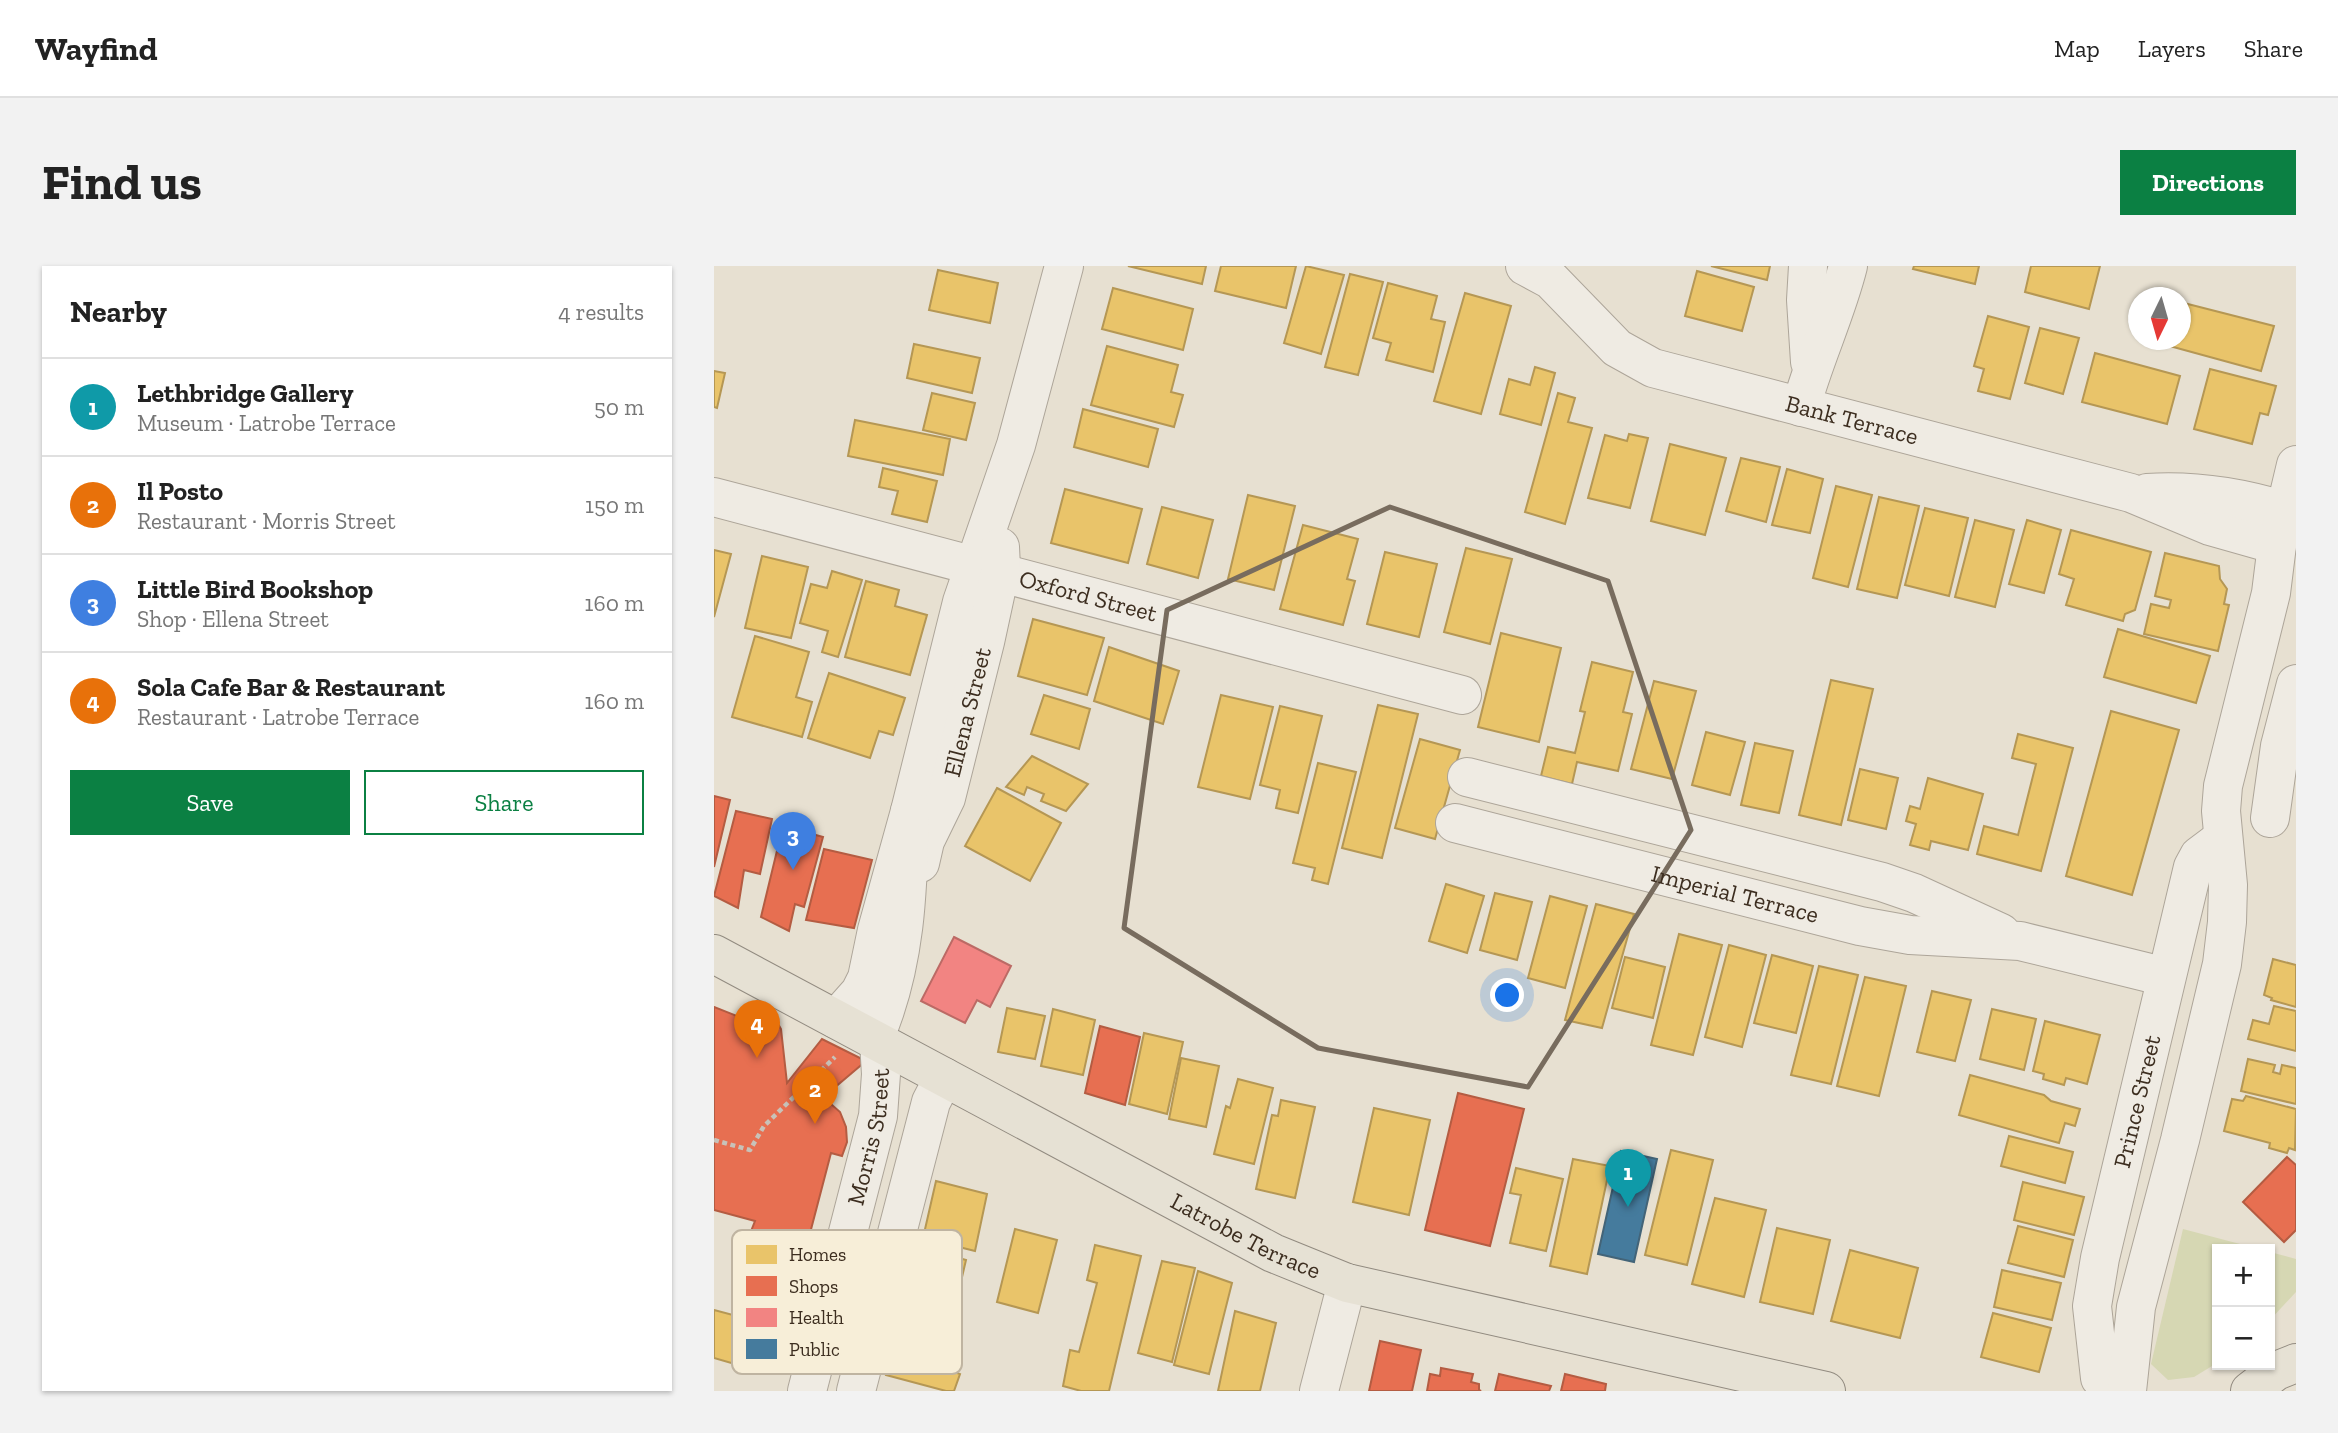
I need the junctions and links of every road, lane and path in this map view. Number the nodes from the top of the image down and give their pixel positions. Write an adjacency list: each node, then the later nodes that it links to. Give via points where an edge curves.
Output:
1 (1064, 266): 9 (street, Ellena Street, via 1001,489 1001,562)
2 (1525, 266): 5 (street, Bank Terrace, via 1551,280 1617,348 1653,368)
3 (1808, 266): 5 (street)
4 (1848, 266): 5 (street)
5 (1806, 389): 8 (street, Bank Terrace, via 2131,493 2210,526)
6 (2296, 465): 8 (street, Prince Street)
7 (714, 497): 9 (street, Oxford Street)
8 (2286, 537): 10 (street, Prince Street)
9 (987, 568): 12 (street, Oxford Street); 14 (street, Ellena Street, via 955,628); 18 (street, Ellena Street, via 985,642 946,798 925,841)
10 (2279, 591): 17 (street, Prince Street, via 2223,786)
11 (2296, 684): 15 (street, via 2280,746)
12 (1462, 695)
13 (1467, 777): 19 (street, Imperial Terrace, via 1882,882)
14 (910, 811): 18 (street, Ellena Street); 22 (street, Ellena Street, via 867,978)
15 (2270, 818)
16 (1455, 823): 19 (street, Imperial Terrace, via 1868,927 1945,938)
17 (2223, 838): 21 (street, Prince Street, via 2196,860); 34 (street, Prince Street, via 2228,892 2222,964 2136,1307)
18 (904, 929): 23 (street, Ellena Street)
19 (2020, 941): 21 (street, Imperial Terrace)
20 (714, 954): 22 (main road, Latrobe Terrace)
21 (2166, 977): 34 (street, Prince Street, via 2095,1282 2092,1314)
22 (836, 1037): 23 (main road, Latrobe Terrace); 25 (path, via 750,1150)
23 (876, 1041): 24 (main road, Latrobe Terrace); 26 (street, Morris Street, via 881,1074 878,1116)
24 (939, 1087): 27 (street, via 899,1133); 28 (street, Morris Street); 29 (main road, Latrobe Terrace, via 1273,1253)
25 (714, 1140)
26 (849, 1230)
27 (871, 1230)
28 (900, 1230)
29 (1347, 1283): 37 (street); 38 (main road, Latrobe Terrace)
30 (2296, 1363): 39 (main road, via 2276,1371)
31 (811, 1374): 35 (street, Morris Street)
32 (861, 1374): 36 (street, Morris Street)
33 (2296, 1376): 40 (main road)
34 (2109, 1387)
35 (807, 1391)
36 (856, 1391)
37 (1319, 1391)
38 (1826, 1391)
39 (2250, 1391)
40 (2284, 1391)

